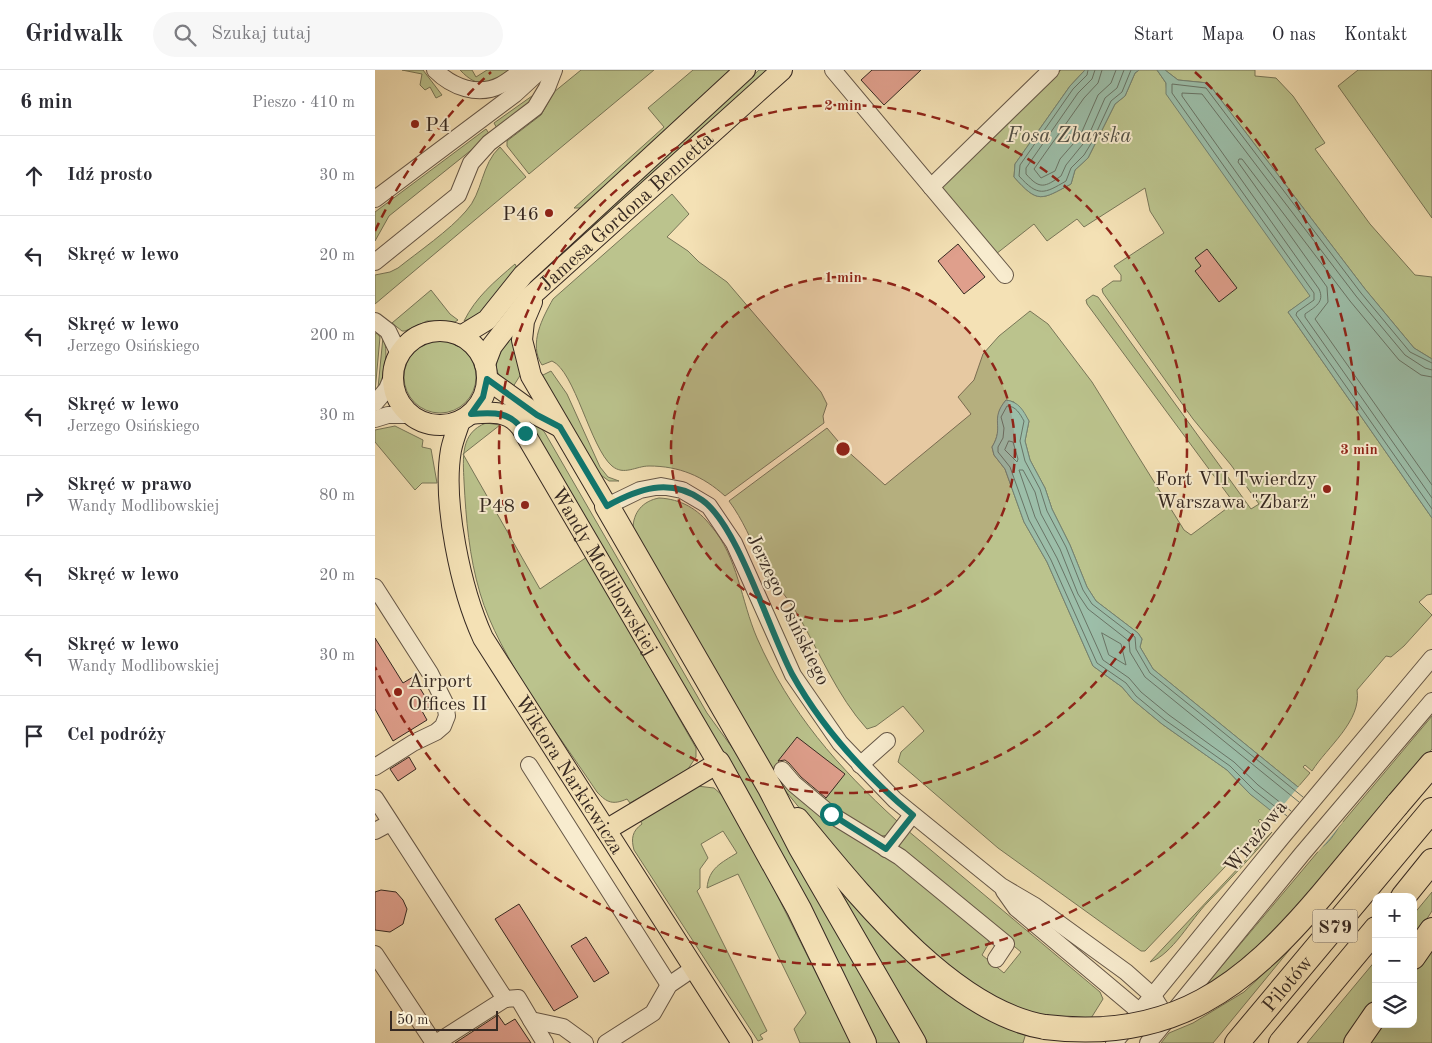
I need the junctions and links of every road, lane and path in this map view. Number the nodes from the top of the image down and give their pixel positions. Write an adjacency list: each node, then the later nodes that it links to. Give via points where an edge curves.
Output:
1 (435, 70): 2 (street, via 460,88 477,90 496,88)
2 (524, 70)
3 (541, 70): 10 (street, via 515,94)
4 (554, 70): 11 (street, via 535,108 471,163 458,195)
5 (745, 70): 15 (main road, Jamesa Gordona Bennetta, via 523,274 487,320)
6 (782, 70): 13 (main road, Jamesa Gordona Bennetta)
7 (833, 70): 9 (street)
8 (1051, 70): 9 (street)
9 (931, 187): 12 (street)
10 (375, 199)
11 (375, 262)
12 (1005, 275)
13 (538, 288): 17 (main road, Jamesa Gordona Bennetta, via 492,346); 23 (main road, Wandy Modlibowskiej, via 524,321 522,340 531,376)
14 (375, 321): 16 (street, via 388,331)
15 (461, 336): 16 (main road, via 442,331 428,332 414,338); 17 (main road, via 474,346)
16 (399, 354): 18 (main road)
17 (486, 372): 20 (main road, via 483,397); 23 (main road, via 537,415)
18 (393, 375): 19 (street, via 387,389); 22 (main road, via 397,398)
19 (375, 403)
20 (466, 417): 22 (main road, via 440,425); 24 (main road, Wiktora Narkiewicza, via 451,452); 31 (main road, Wandy Modlibowskiej, via 497,412 506,414 521,427)
21 (375, 419): 22 (street, via 388,414)
22 (417, 419): 24 (main road, Wiktora Narkiewicza, via 437,442)
23 (560, 427): 25 (main road, Wandy Modlibowskiej)
24 (449, 484): 40 (main road, Wiktora Narkiewicza, via 462,578 472,614 483,638)
25 (607, 506): 34 (street, Jerzego Osińskiego, via 640,490 661,486 682,490 709,506 734,543 793,675 824,723); 35 (highway)
26 (375, 586): 30 (street, via 430,673 445,703 447,716 436,732)
27 (1432, 658): 53 (street, Wirażowa)
28 (1432, 700): 56 (street)
29 (887, 741): 34 (street)
30 (376, 763)
31 (717, 763): 40 (main road); 64 (highway, via 799,909)
32 (1432, 764): 35 (highway, bridge, via 1278,946 1249,974 1215,999 1180,1016 1140,1028 1086,1032 1045,1027 990,1008 934,969 838,870)
33 (529, 765): 52 (street)
34 (860, 765): 38 (street, Jerzego Osińskiego)
35 (777, 779): 42 (street, via 794,784 831,814); 65 (highway, via 801,848)
36 (375, 798): 39 (street)
37 (1432, 810): 68 (highway, Pilotów / S79)
38 (913, 815): 42 (street); 44 (street, Jerzego Osińskiego)
39 (390, 823): 41 (street); 54 (street)
40 (606, 830): 51 (main road, Wiktora Narkiewicza)
41 (375, 831)
42 (886, 849): 50 (street, via 1006,944)
43 (1432, 861): 45 (highway)
44 (1001, 886): 53 (street, Jerzego Osińskiego, via 1126,972); 55 (street, Jerzego Osińskiego, via 1016,908)
45 (1406, 893)
46 (1432, 930): 48 (highway)
47 (1372, 934): 69 (highway, Pilotów / S79)
48 (1417, 952)
49 (375, 954): 59 (street)
50 (996, 959)
51 (694, 968): 52 (street); 63 (main road, Wiktora Narkiewicza)
52 (669, 985): 62 (street, via 653,1013)
53 (1153, 996): 55 (street, Wirażowa); 56 (street, Jerzego Osińskiego)
54 (505, 999): 57 (street, via 518,998); 59 (street)
55 (1140, 1012): 56 (street); 66 (street, Wirażowa)
56 (1167, 1018): 67 (street)
57 (531, 1020): 60 (street); 61 (street, via 563,1027)
58 (1372, 1020): 70 (highway)
59 (435, 1043)
60 (545, 1043)
61 (585, 1043)
62 (606, 1043)
63 (743, 1043)
64 (864, 1043)
65 (914, 1043)
66 (1114, 1043)
67 (1148, 1043)
68 (1237, 1043)
69 (1281, 1043)
70 (1356, 1043)

